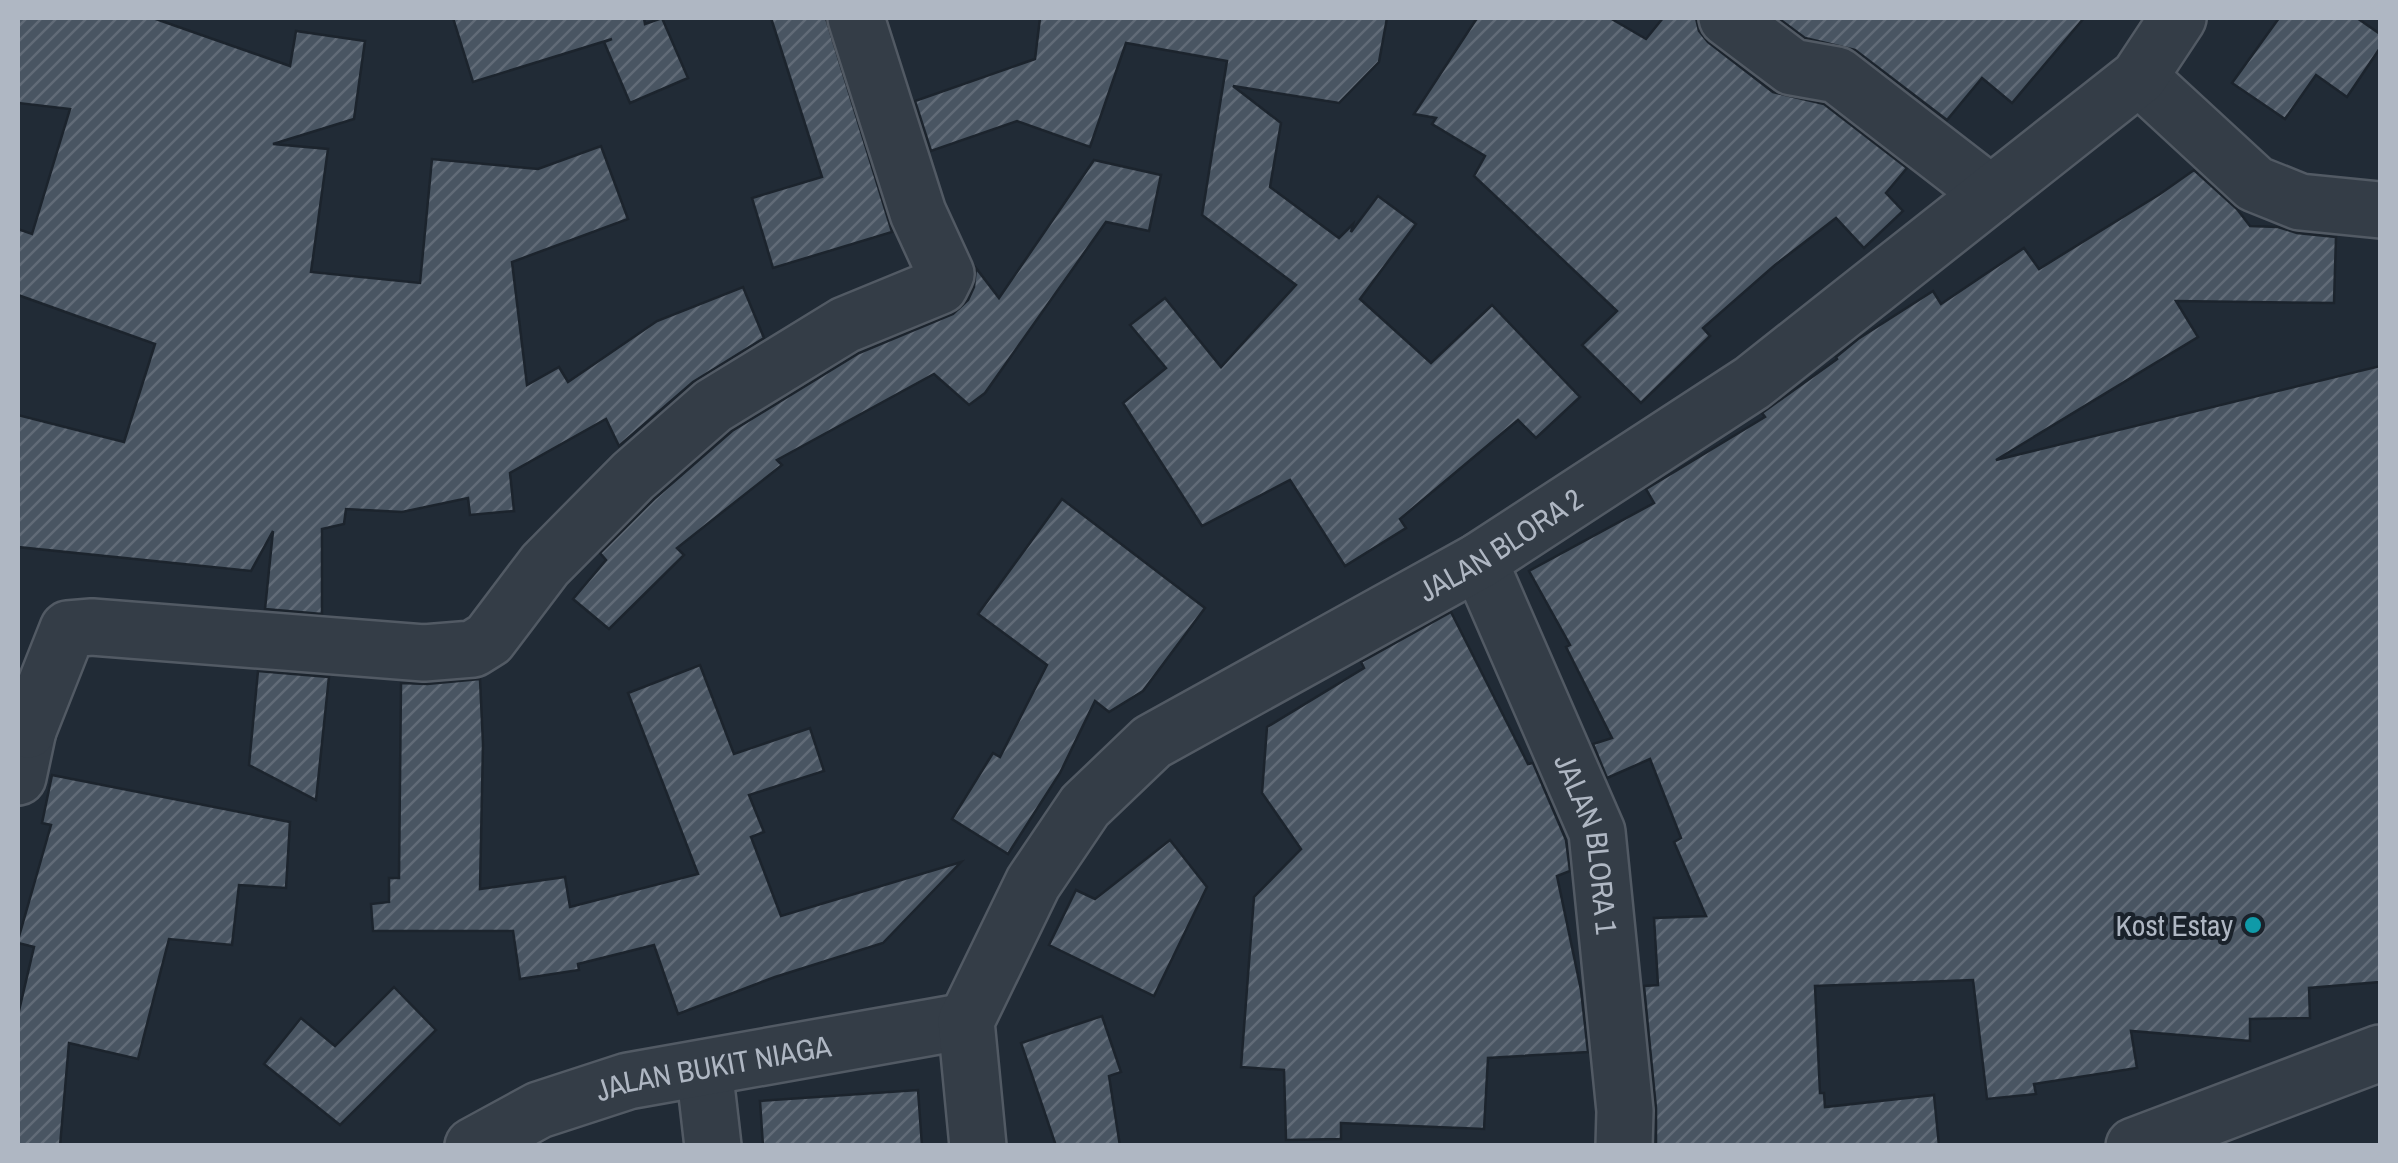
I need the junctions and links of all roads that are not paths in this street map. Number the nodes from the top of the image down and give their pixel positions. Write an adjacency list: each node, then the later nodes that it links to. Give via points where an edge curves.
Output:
1 (856, 18): 8 (street, via 918,213 946,274 940,286 845,326 713,406 593,516 490,638 473,649 424,654 68,629)
2 (1727, 18): 5 (street, via 1792,67 1837,75)
3 (2178, 18): 4 (street, JALAN BLORA 2)
4 (2139, 77): 5 (street, JALAN BLORA 2); 6 (street, via 2255,184 2300,202)
5 (1991, 194): 7 (street, JALAN BLORA 2, via 1752,383)
6 (2380, 210)
7 (1479, 561): 9 (street, JALAN BLORA 2, via 1152,742 1086,806 1044,868); 15 (street, JALAN BLORA 1, via 1597,832)
8 (21, 741)
9 (966, 1021): 11 (street, JALAN BUKIT NIAGA); 14 (street)
10 (2380, 1052): 16 (street)
11 (704, 1068): 12 (street, JALAN BUKIT NIAGA, via 628,1082 539,1110); 13 (street)
12 (473, 1146)
13 (712, 1146)
14 (978, 1146)
15 (1624, 1146)
16 (2134, 1146)

